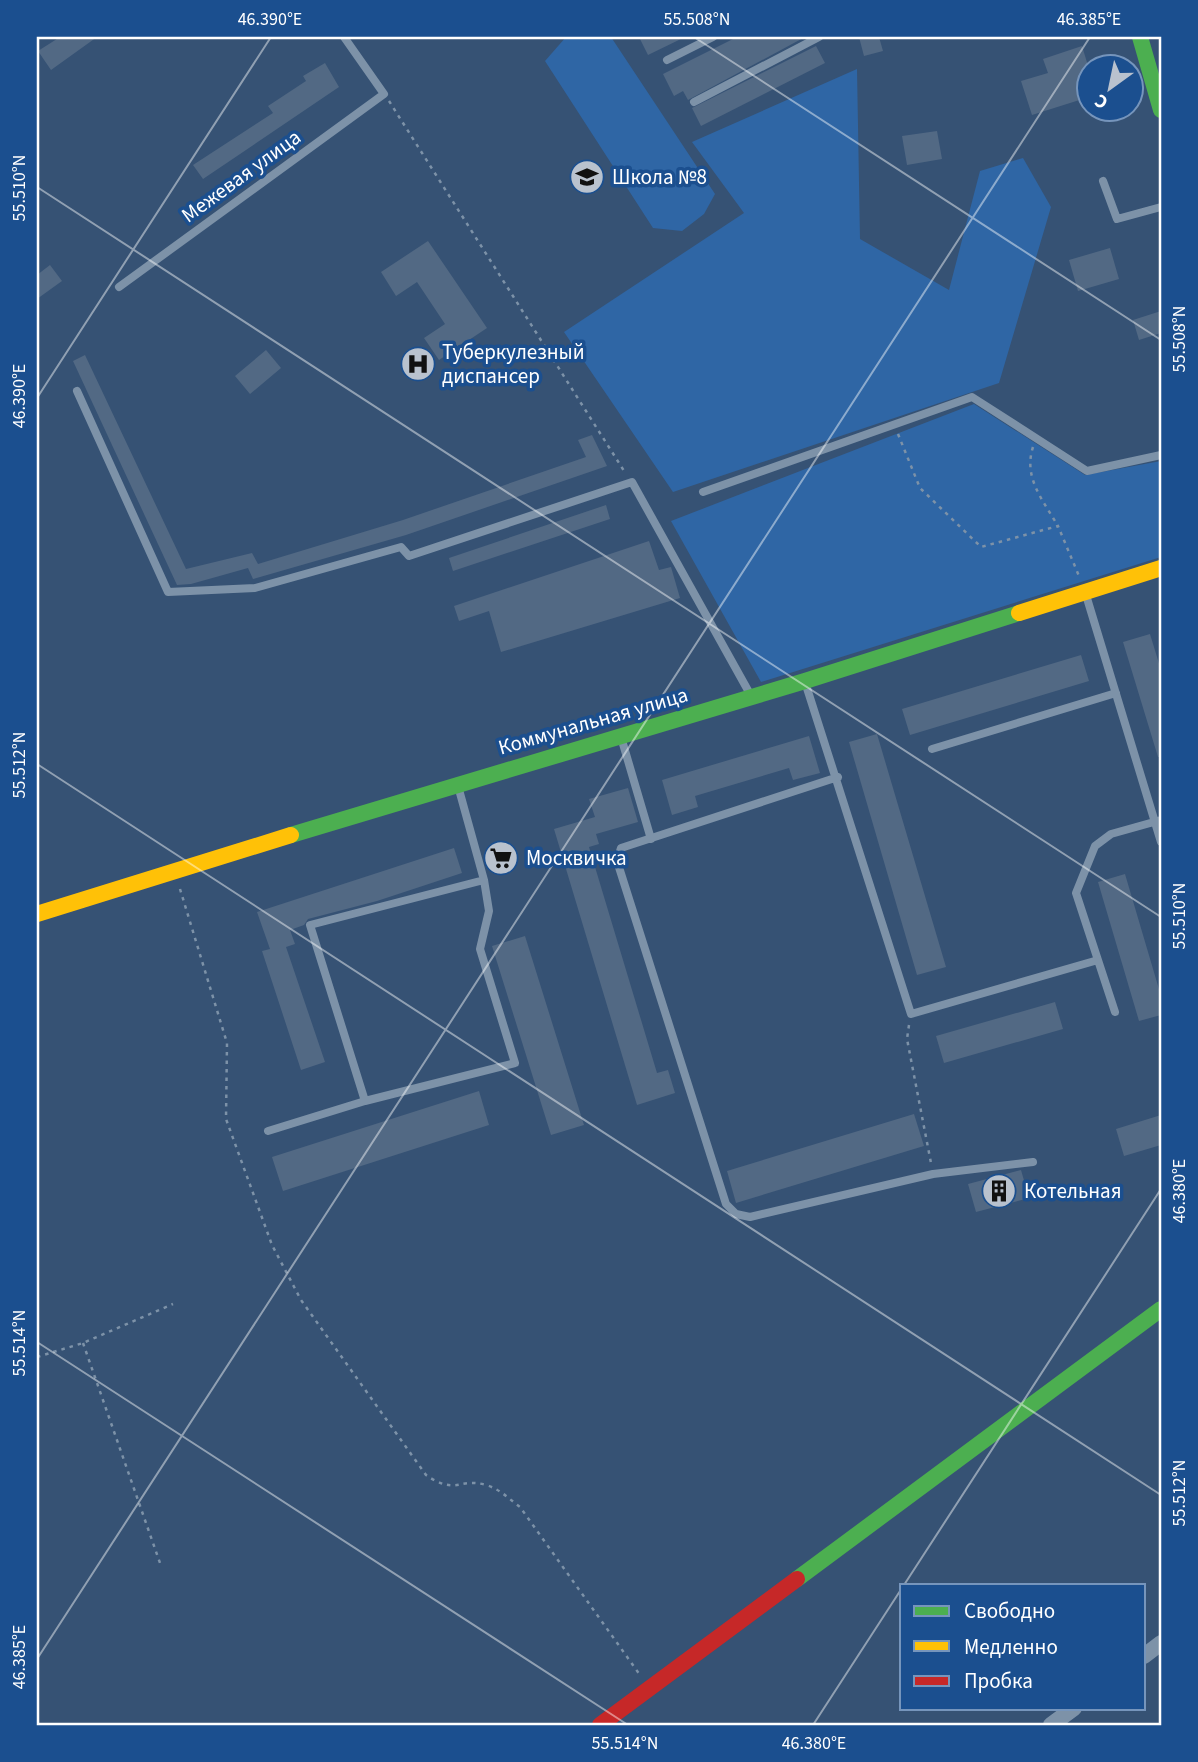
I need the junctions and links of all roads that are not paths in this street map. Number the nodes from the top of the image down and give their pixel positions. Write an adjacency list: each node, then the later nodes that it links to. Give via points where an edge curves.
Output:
1 (344, 37): 11 (lane, Межевая улица, via 384,94)
2 (713, 37): 5 (lane)
3 (819, 37): 7 (lane)
4 (1140, 37): 6 (street)
5 (667, 60)
6 (1156, 73): 8 (street)
7 (694, 102)
8 (1161, 110)
9 (1103, 181): 10 (lane, via 1117,219)
10 (1161, 207)
11 (119, 287)
12 (77, 391): 19 (lane, via 169,592 255,588 401,547 409,556 632,482)
13 (1161, 456): 14 (lane, via 1087,471 972,397)
14 (703, 492)
15 (1161, 568): 16 (street, Коммунальная улица)
16 (1086, 592): 17 (street, Коммунальная улица); 18 (lane)
17 (805, 681): 19 (street, Коммунальная улица); 22 (lane)
18 (1116, 693): 21 (lane); 24 (lane)
19 (752, 696): 20 (street, Коммунальная улица)
20 (620, 736): 23 (street, Коммунальная улица); 25 (lane)
21 (932, 748)
22 (838, 777): 25 (lane); 29 (lane, via 911,1014)
23 (457, 783): 27 (lane); 28 (street, Коммунальная улица)
24 (1158, 821): 26 (lane); 29 (lane, via 1111,834 1095,846 1076,893)
25 (651, 839): 33 (lane, via 621,848 617,861 726,1203 736,1214 750,1217 933,1174)
26 (1161, 842)
27 (484, 880): 31 (lane, via 489,911 480,949 515,1063); 31 (lane, via 310,925)
28 (37, 914)
29 (1098, 960): 30 (lane)
30 (1115, 1012)
31 (365, 1101): 32 (lane)
32 (268, 1130)
33 (1033, 1162)
34 (1161, 1309): 38 (street)
35 (1161, 1643): 36 (street)
36 (1146, 1654)
37 (1071, 1710): 39 (street)
38 (600, 1725)
39 (1051, 1725)

